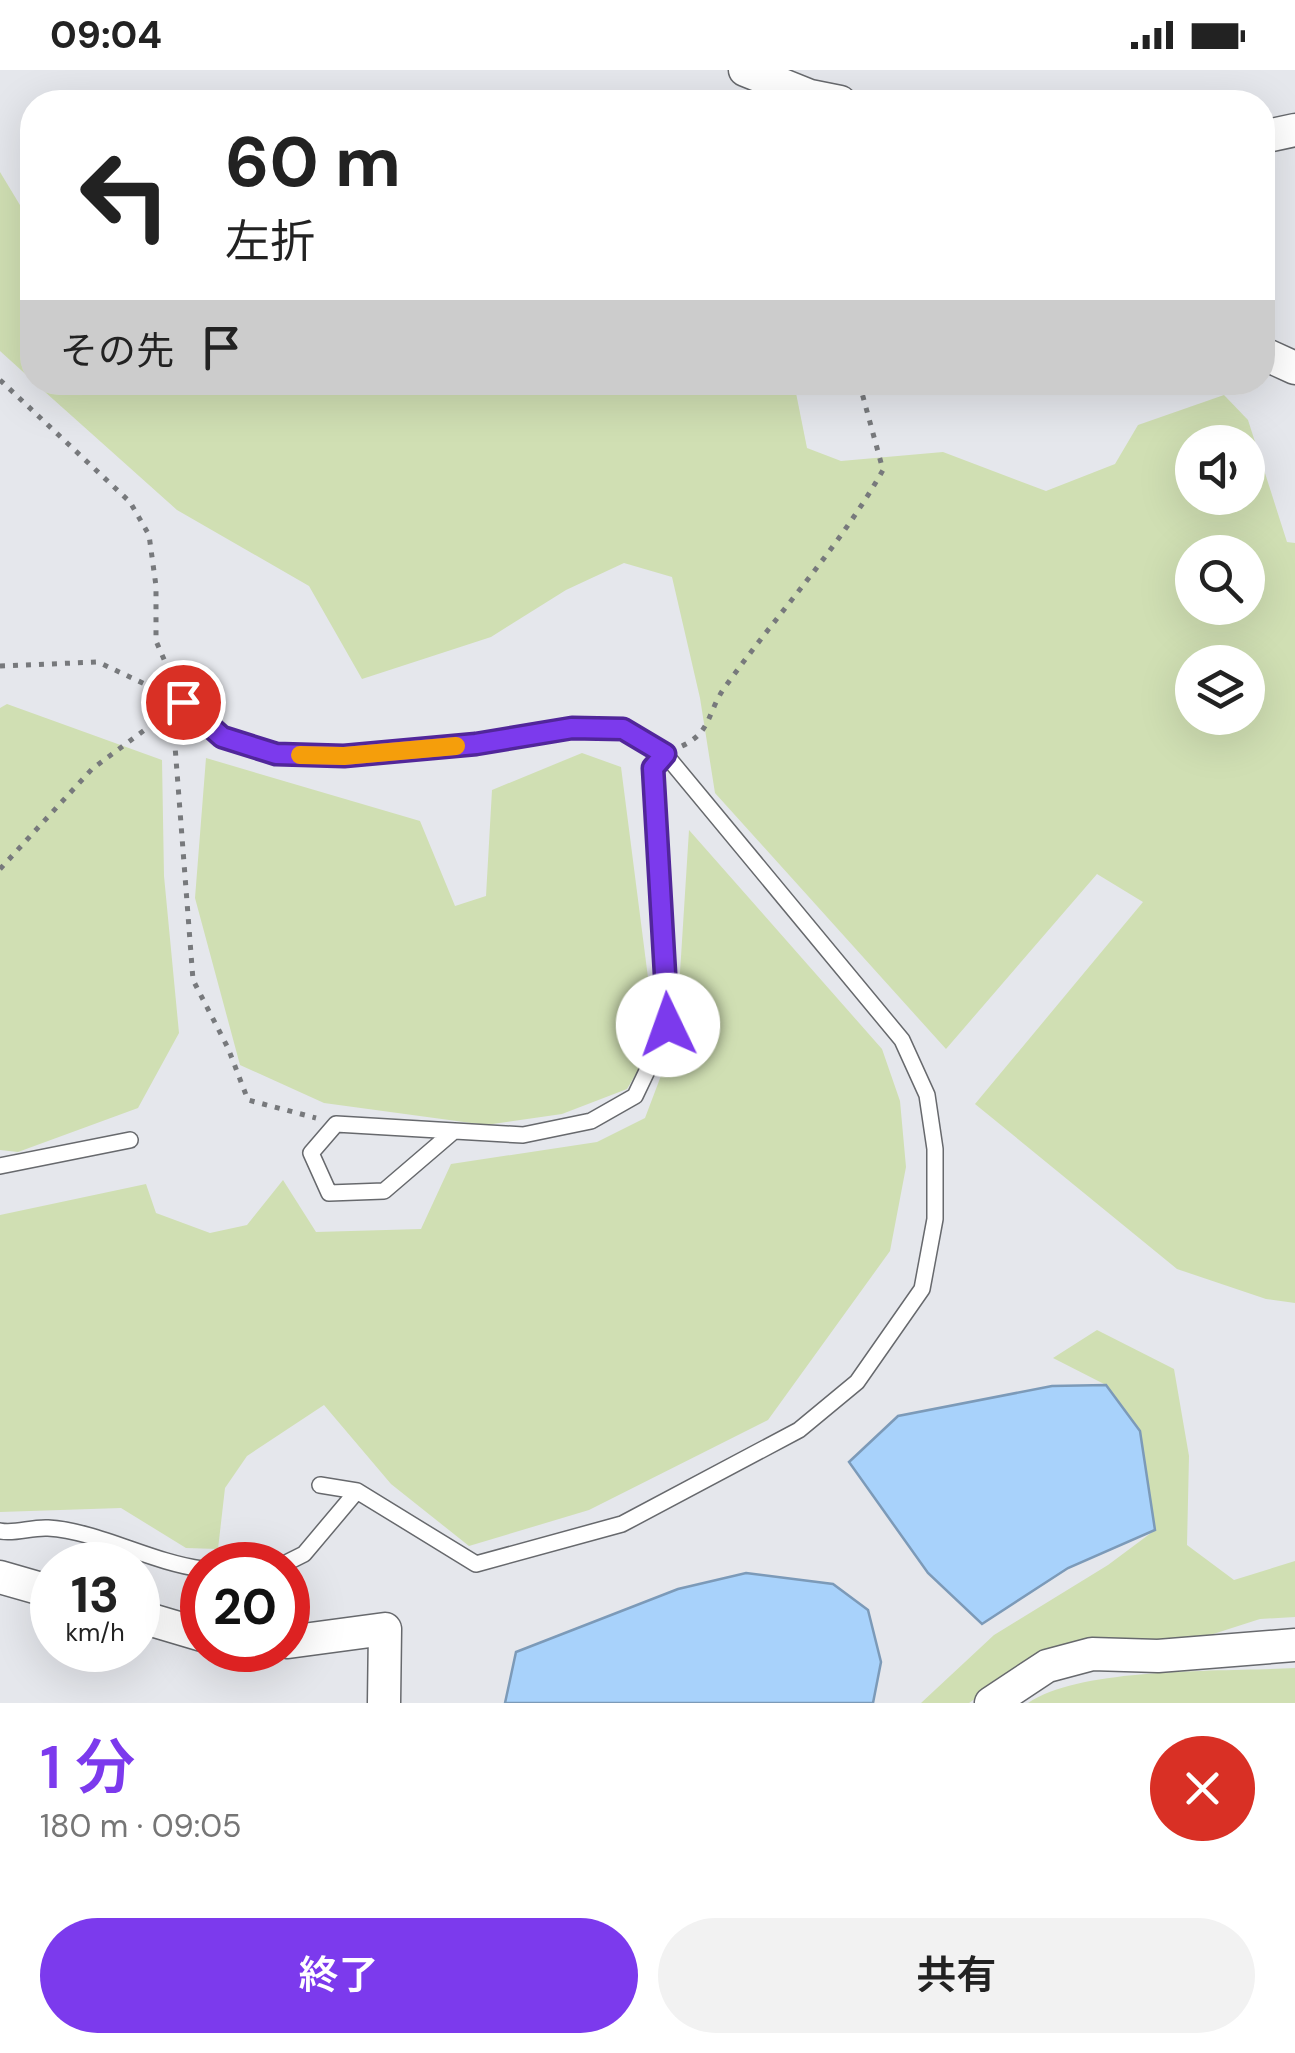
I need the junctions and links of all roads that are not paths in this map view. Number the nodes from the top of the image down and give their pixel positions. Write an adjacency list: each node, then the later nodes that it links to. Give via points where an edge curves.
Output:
1 (745, 70): 2 (street)
2 (820, 89)
3 (183, 702): 4 (lane, via 222,737 276,754 401,751 572,728 623,729)
4 (665, 754): 5 (lane, via 653,768 668,1025 635,1096 591,1121 523,1135); 9 (lane, via 902,1040 926,1095 935,1150 934,1219 922,1289 857,1382 799,1430 622,1524 476,1564)
5 (454, 1131): 5 (lane, via 336,1124 311,1153 328,1193 384,1191)
6 (130, 1140): 7 (lane)
7 (0, 1166)
8 (320, 1485): 9 (lane)
9 (357, 1490): 11 (lane)
10 (0, 1530): 12 (lane, via 48,1528)
11 (310, 1547)
12 (180, 1566)
13 (0, 1577): 14 (street)
14 (30, 1586)
15 (310, 1639): 17 (street, via 385,1630)
16 (1295, 1645): 18 (street, via 1092,1654 1047,1666)
17 (384, 1703)
18 (991, 1703)

